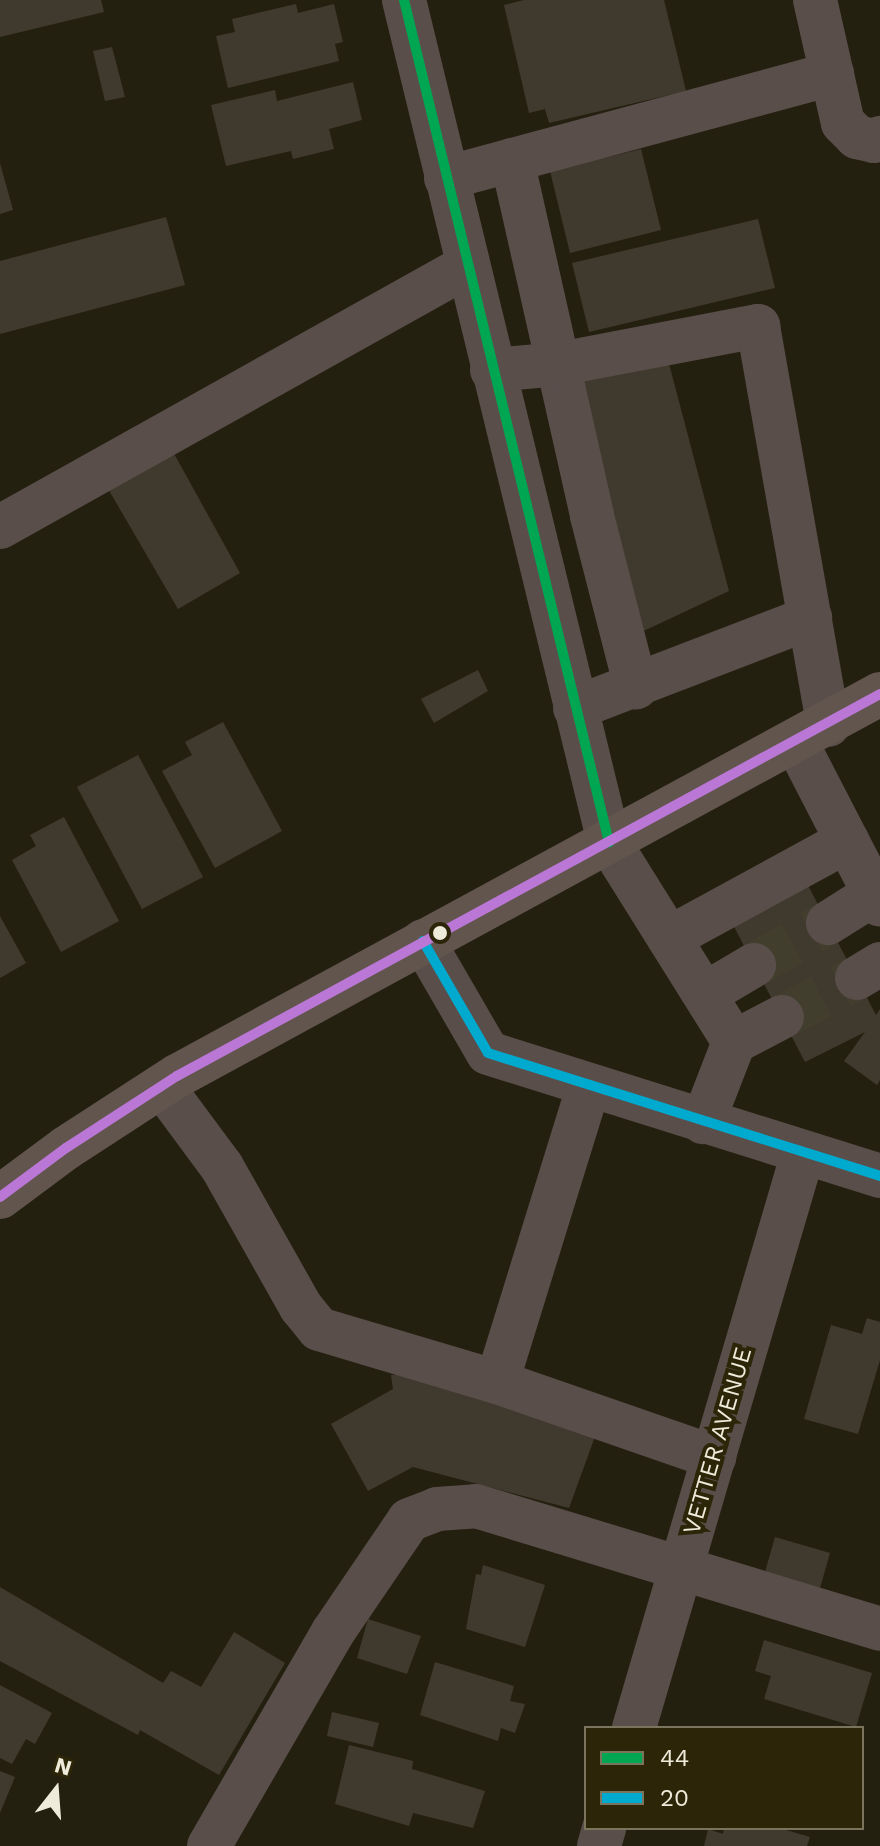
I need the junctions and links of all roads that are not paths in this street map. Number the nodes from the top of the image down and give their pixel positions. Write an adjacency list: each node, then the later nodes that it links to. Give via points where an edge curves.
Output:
1 (404, 0): 6 (street)
2 (815, 0): 3 (street)
3 (832, 74): 4 (street, via 843,123 857,137); 5 (street)
4 (880, 138)
5 (512, 160): 6 (street); 8 (street)
6 (446, 178): 7 (street)
7 (467, 266): 9 (street); 10 (street)
8 (559, 364): 9 (street); 11 (street, via 758,326); 12 (street)
9 (492, 370): 14 (street)
10 (0, 527)
11 (810, 618): 12 (street); 15 (street)
12 (636, 687): 14 (street)
13 (880, 694): 15 (main road)
14 (575, 708): 17 (street)
15 (812, 733): 16 (street); 17 (main road)
16 (847, 841): 18 (street); 20 (street)
17 (609, 842): 20 (street); 21 (main road)
18 (877, 900): 19 (street)
19 (828, 923)
20 (669, 938): 23 (street)
21 (423, 941): 26 (street, via 488,1053); 27 (main road)
22 (754, 965): 23 (street)
23 (705, 994): 25 (street)
24 (782, 1017): 25 (street)
25 (734, 1042): 28 (street)
26 (589, 1085): 28 (street); 32 (street)
27 (162, 1086): 31 (main road); 32 (street, via 222,1167 301,1307 319,1329)
28 (703, 1122): 29 (street)
29 (803, 1153): 30 (street); 33 (street, VETTER AVENUE)
30 (880, 1176)
31 (0, 1197)
32 (497, 1382): 33 (street)
33 (714, 1457): 34 (street, VETTER AVENUE)
34 (680, 1571): 35 (street); 36 (street, VETTER AVENUE); 37 (street, via 476,1506 437,1509 409,1520 333,1632)
35 (880, 1629)
36 (635, 1726)
37 (209, 1846)

